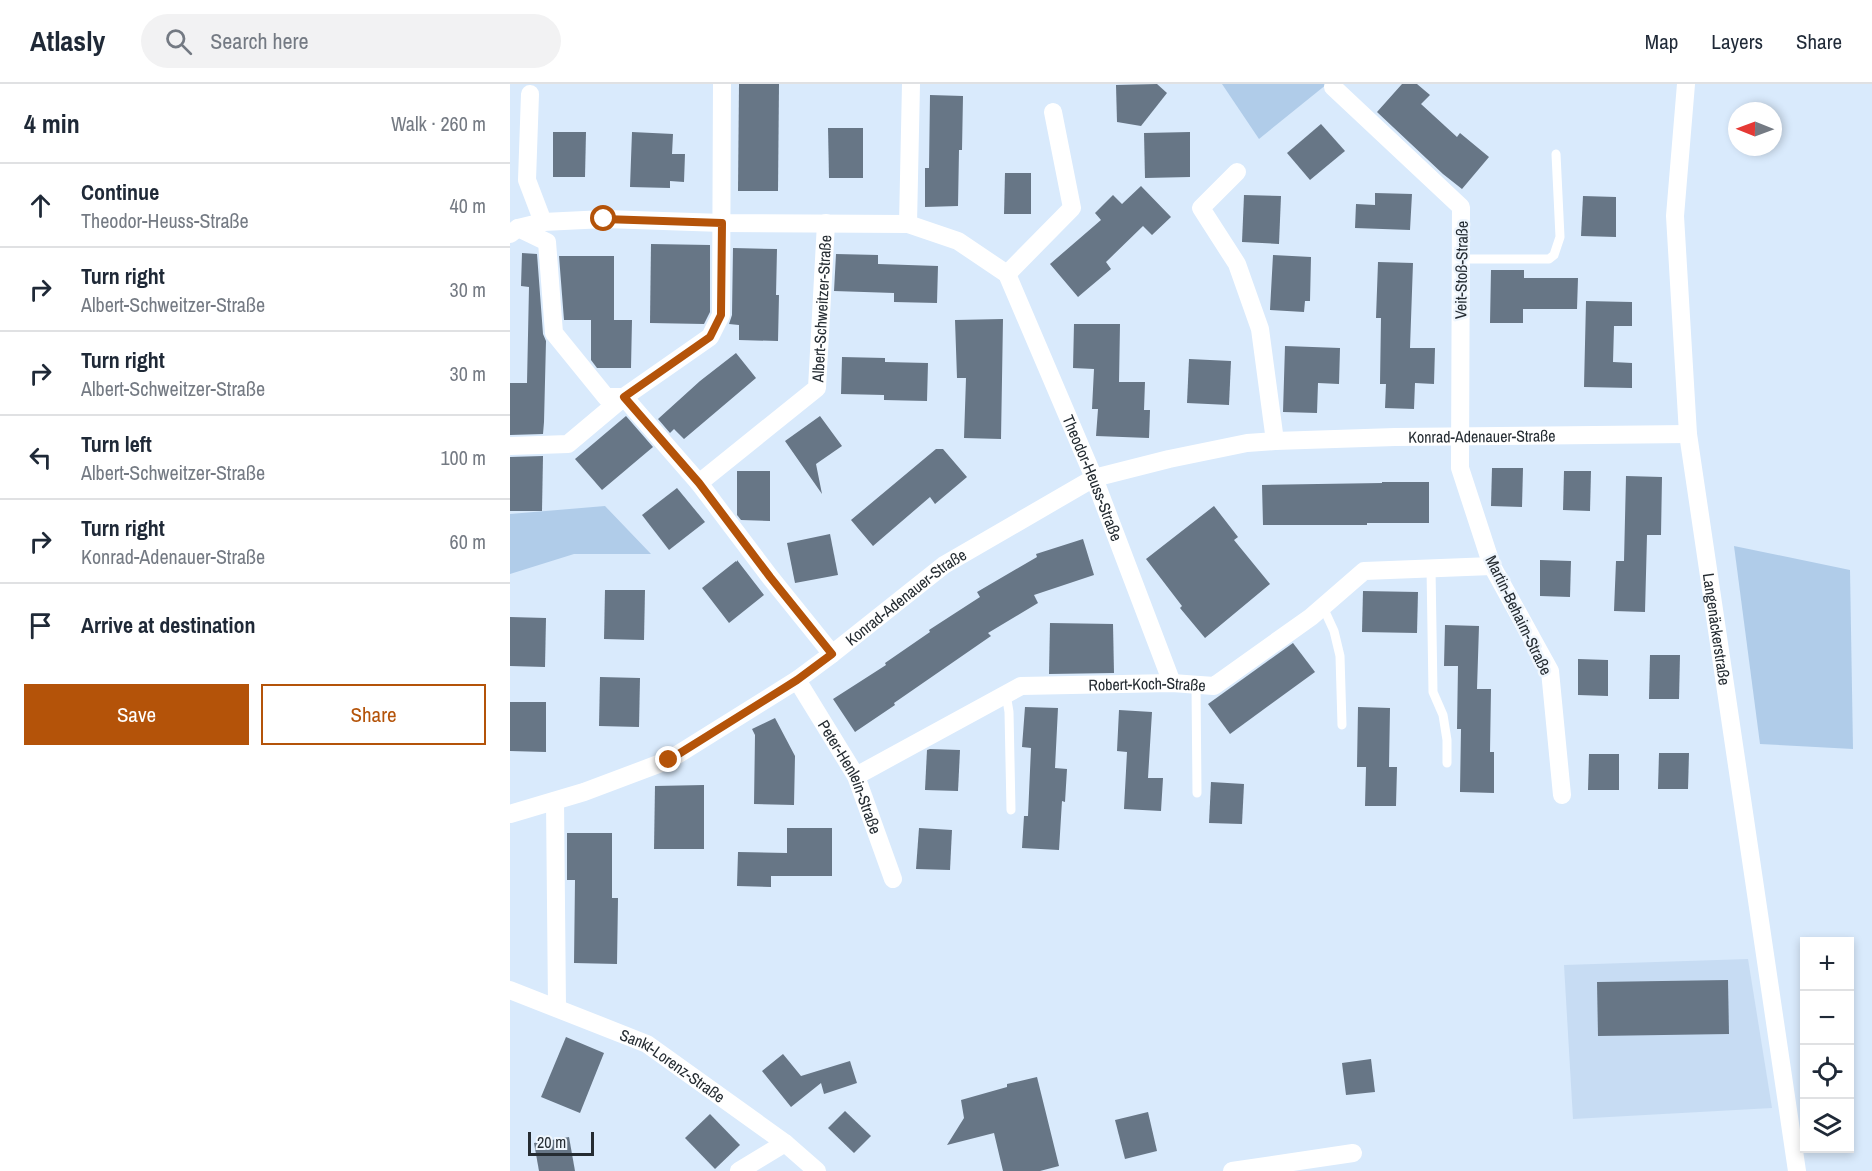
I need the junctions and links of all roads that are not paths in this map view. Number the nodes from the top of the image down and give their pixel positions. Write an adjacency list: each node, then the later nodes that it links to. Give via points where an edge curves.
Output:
1 (722, 84): 10 (street)
2 (911, 84): 12 (street)
3 (1686, 84): 17 (street, Langenäckerstraße, via 1675,216)
4 (1333, 87): 14 (street, Veit-Stoß-Straße, via 1461,207)
5 (530, 94): 9 (street, via 528,180)
6 (1053, 112): 15 (street, via 1072,208)
7 (1556, 154): 14 (lane, via 1560,237 1554,255 1549,259)
8 (1237, 172): 19 (street, via 1201,208 1237,264 1260,329)
9 (543, 222): 10 (street, via 604,219); 13 (street)
10 (722, 223): 11 (street); 16 (street, via 721,315 710,337)
11 (826, 223): 12 (street); 22 (street, Albert-Schweitzer-Straße, via 817,388)
12 (908, 225): 15 (street, via 958,241)
13 (514, 231): 16 (street, via 547,242 554,333 606,397)
14 (1461, 259): 18 (street, Veit-Stoß-Straße)
15 (1007, 274): 21 (street, Theodor-Heuss-Straße)
16 (624, 397): 20 (street, via 568,444); 22 (street)
17 (1688, 434): 18 (street, Konrad-Adenauer-Straße); 47 (street, Langenäckerstraße)
18 (1459, 437): 19 (street, Konrad-Adenauer-Straße); 23 (street, Martin-Behaim-Straße, via 1460,468)
19 (1275, 441): 21 (street, Konrad-Adenauer-Straße, via 1236,445)
20 (510, 446)
21 (1094, 478): 26 (street, Konrad-Adenauer-Straße, via 944,565); 28 (street, Theodor-Heuss-Straße)
22 (699, 483): 26 (street)
23 (1492, 566): 24 (street, Robert-Koch-Straße); 35 (street, Martin-Behaim-Straße, via 1550,671)
24 (1431, 568): 25 (street, Robert-Koch-Straße, via 1364,571); 32 (lane, via 1433,693 1443,715)
25 (1323, 607): 29 (street, Robert-Koch-Straße, via 1214,686); 31 (lane, via 1340,656)
26 (832, 654): 27 (street, Konrad-Adenauer-Straße)
27 (797, 680): 33 (street, Peter-Henlein-Straße); 36 (street, Konrad-Adenauer-Straße, via 669,760)
28 (1172, 683): 29 (street, Robert-Koch-Straße); 30 (street, Robert-Koch-Straße, via 1021,686)
29 (1196, 684): 34 (lane)
30 (1006, 694): 33 (street, Robert-Koch-Straße); 37 (lane)
31 (1342, 725)
32 (1447, 763)
33 (856, 776): 39 (street, Peter-Henlein-Straße)
34 (1197, 793)
35 (1562, 795)
36 (555, 801): 38 (street, Konrad-Adenauer-Straße); 41 (street)
37 (1011, 810)
38 (510, 814)
39 (893, 879)
40 (510, 990): 41 (street, Sankt-Lorenz-Straße)
41 (556, 1007): 42 (street, Sankt-Lorenz-Straße, via 647,1044)
42 (785, 1143): 44 (street); 45 (street, Sankt-Lorenz-Straße)
43 (1353, 1153): 46 (street)
44 (739, 1171)
45 (817, 1171)
46 (1232, 1171)
47 (1797, 1171)

